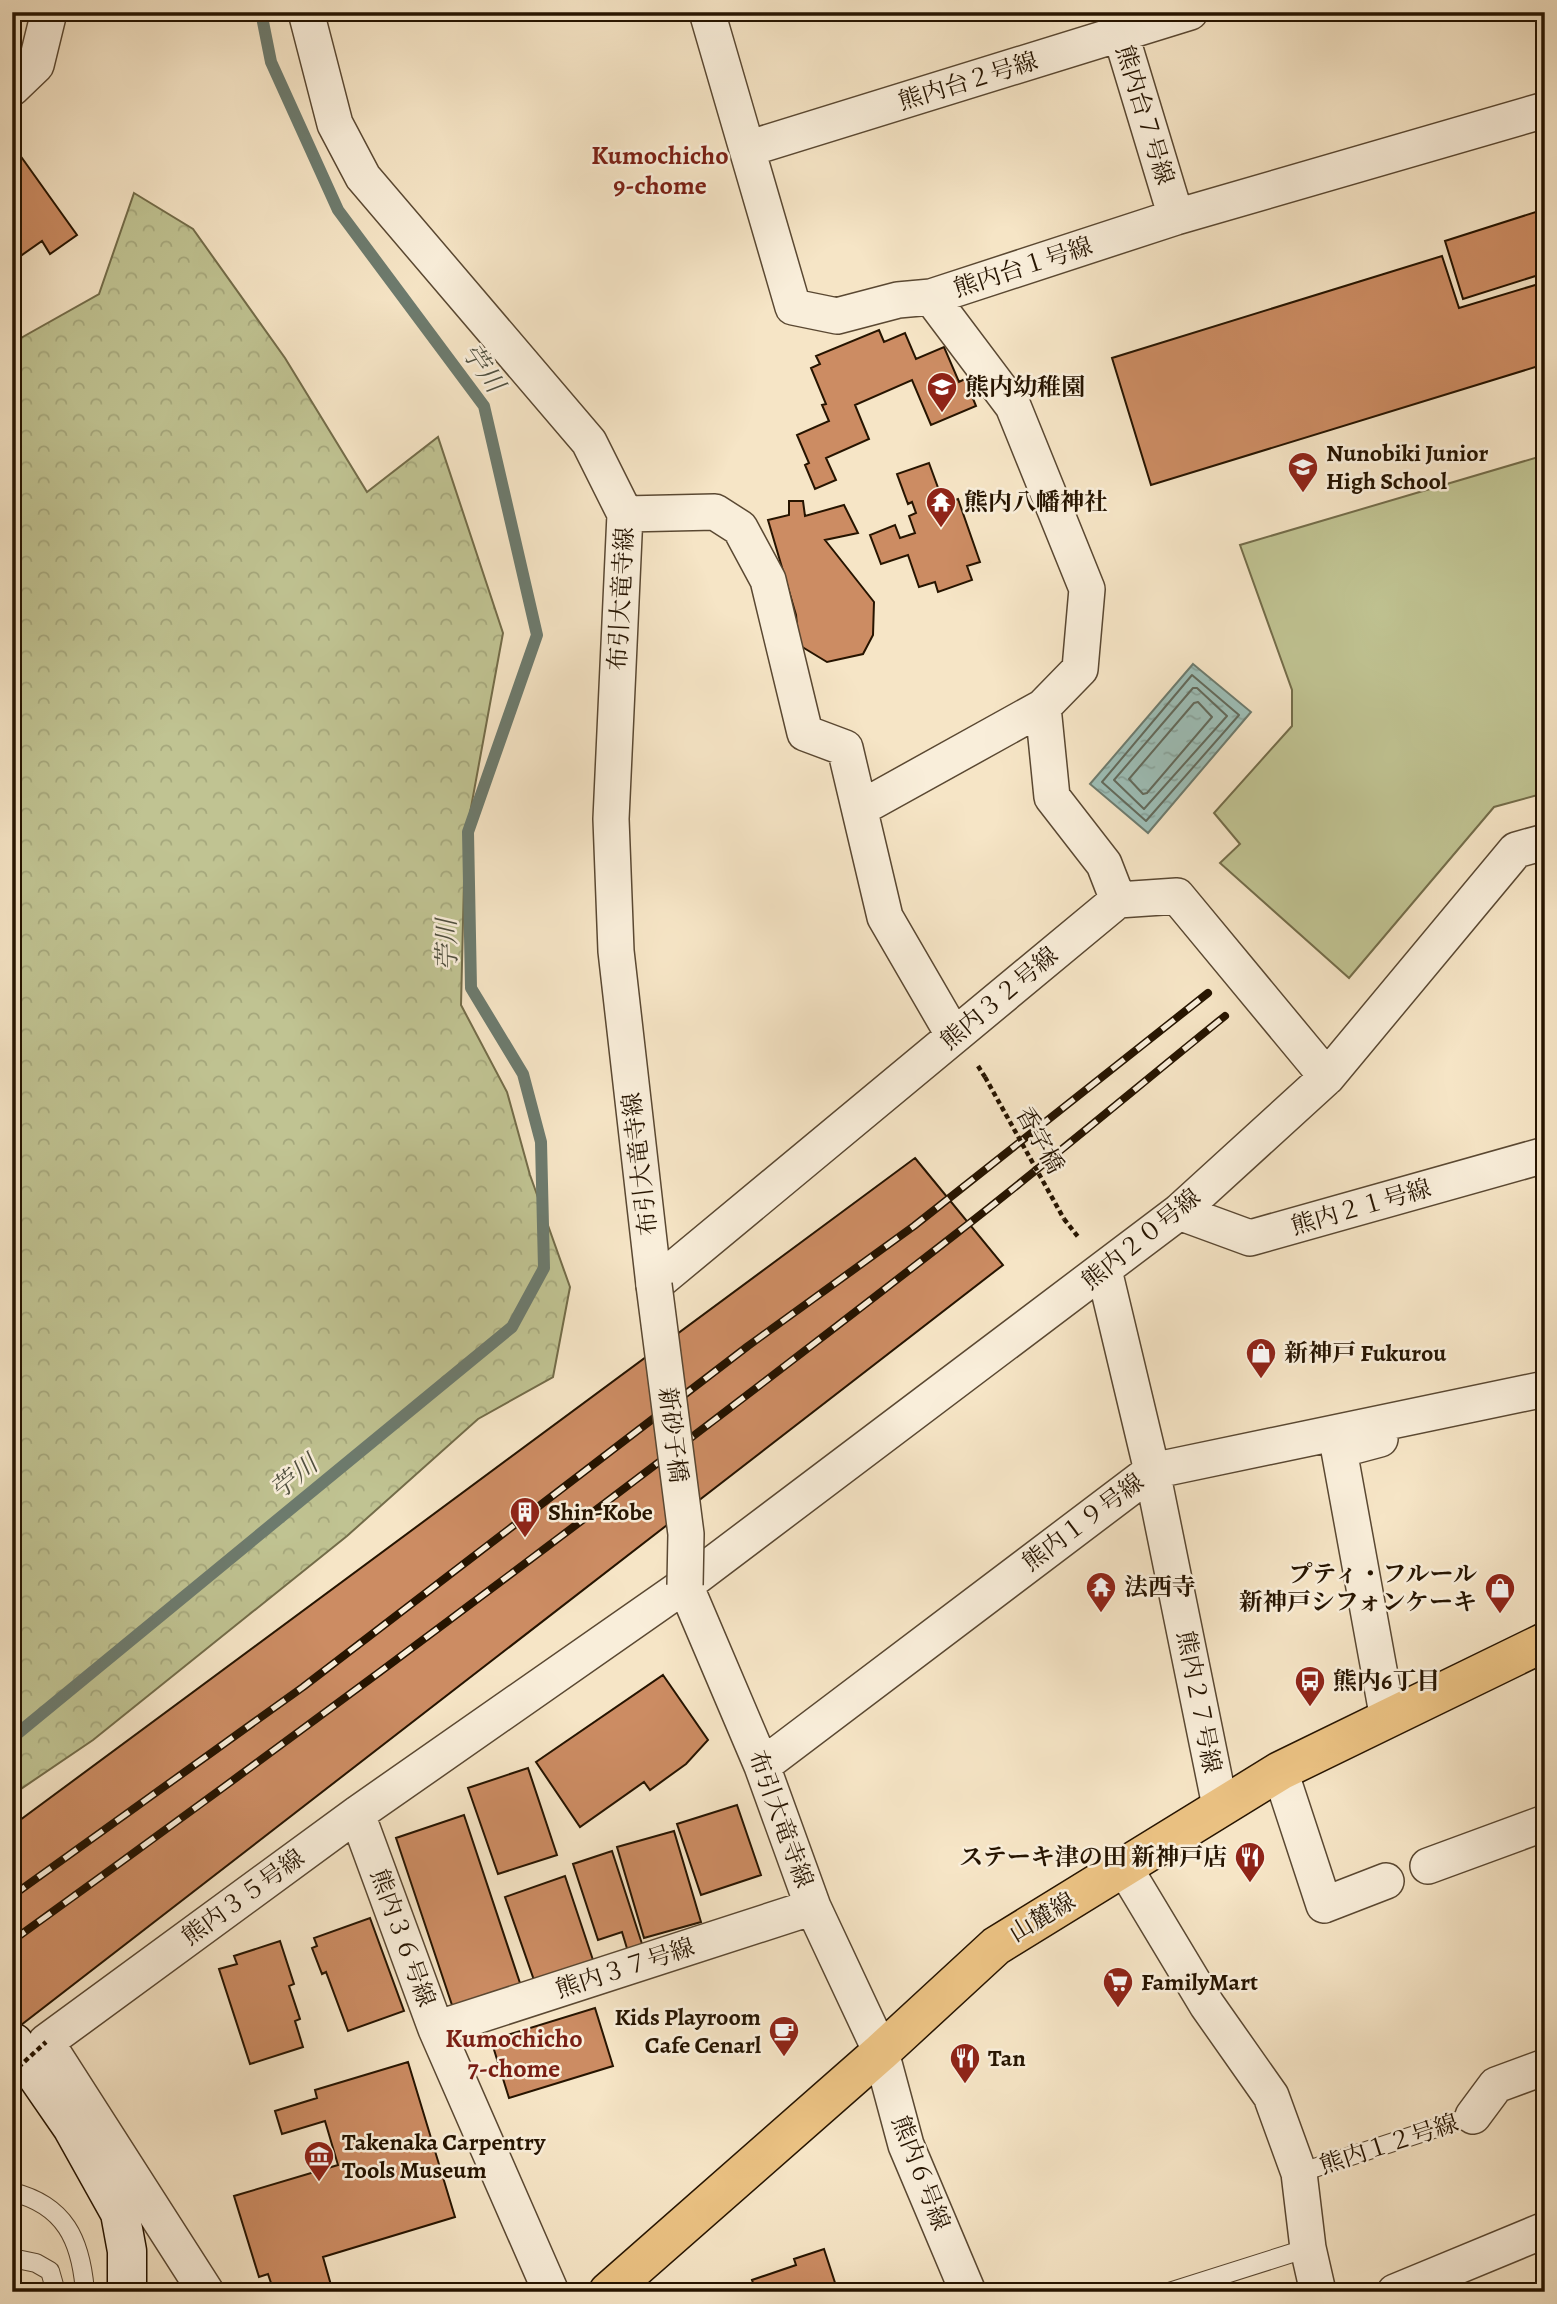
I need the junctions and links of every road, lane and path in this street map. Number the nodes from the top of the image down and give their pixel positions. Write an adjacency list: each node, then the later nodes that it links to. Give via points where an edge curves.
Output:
1 (49, 12): 6 (street, via 36,65)
2 (306, 12): 11 (street, 布引大竜寺線, via 335,124 363,177 589,442)
3 (707, 12): 8 (street, 熊内台１号線)
4 (1190, 12): 5 (street, 熊内台２号線)
5 (1117, 23): 8 (street, 熊内台２号線); 9 (street, 熊内台７号線)
6 (12, 88)
7 (1544, 110): 9 (street, 熊内台１号線)
8 (747, 149): 10 (street, 熊内台１号線, via 793,307 836,316 898,300)
9 (1176, 217): 10 (street, 熊内台１号線)
10 (931, 297): 12 (street, via 1013,406 1087,589 1080,668)
11 (625, 514): 13 (street, via 715,512 740,528 768,580 804,733 845,748); 23 (street, 布引大竜寺線, via 611,819 616,951)
12 (1043, 707): 13 (street); 15 (street, via 1052,797 1104,864)
13 (861, 808): 16 (street, via 885,917)
14 (1545, 842): 18 (street, 熊内２０号線, via 1516,850)
15 (1118, 900): 16 (street, 熊内３２号線); 18 (street, via 1177,896)
16 (954, 1036): 23 (street, 熊内３２号線)
17 (985, 1077): 21 (path, 香字橋, bridge)
18 (1327, 1077): 20 (street, 熊内２０号線)
19 (1545, 1155): 20 (street, 熊内２１号線, via 1250,1238)
20 (1179, 1212): 22 (street, 熊内２０号線)
21 (1064, 1219)
22 (1104, 1270): 26 (street, 熊内２７号線); 27 (street, 熊内２０号線)
23 (654, 1285): 27 (street, 新砂子橋, bridge, via 686,1534)
24 (1545, 1389): 25 (street, 熊内１９号線)
25 (1376, 1424): 26 (street, 熊内１９号線); 29 (street, via 1382,1438 1339,1450)
26 (1152, 1471): 30 (street, 熊内１９号線); 32 (street, 熊内２７号線)
27 (685, 1585): 30 (street, 布引大竜寺線); 33 (street, 熊内３５号線)
28 (1545, 1642): 29 (main road, 山麓線)
29 (1388, 1719): 31 (main road, 山麓線)
30 (762, 1766): 38 (street, 布引大竜寺線)
31 (1280, 1771): 32 (main road, 山麓線); 37 (street, via 1324,1905)
32 (1220, 1806): 36 (main road, 山麓線)
33 (357, 1814): 39 (street, 熊内３６号線); 41 (street, 熊内３５号線)
34 (1545, 1823): 35 (street)
35 (1429, 1866)
36 (1124, 1867): 40 (main road, 山麓線, via 996,1945); 44 (street, via 1207,2006 1271,2096)
37 (1386, 1881)
38 (813, 1907): 39 (street, 熊内３７号線); 40 (street, 布引大竜寺線)
39 (436, 2029): 53 (street, 熊内３６号線)
40 (881, 2052): 54 (main road, 山麓線); 55 (street, 熊内６号線, via 906,2145)
41 (24, 2053): 51 (street, via 120,2213 127,2251); 52 (street)
42 (1545, 2067): 43 (street, 熊内１２号線, via 1496,2085)
43 (1473, 2116): 44 (lane, 熊内１２号線)
44 (1299, 2173): 47 (street)
45 (12, 2192): 50 (lane, via 33,2197 65,2220 79,2255)
46 (1545, 2230): 58 (street)
47 (1308, 2248): 56 (lane); 57 (street)
48 (12, 2258): 49 (lane, via 50,2271)
49 (56, 2292)
50 (85, 2292)
51 (127, 2292)
52 (206, 2292)
53 (551, 2292)
54 (608, 2292)
55 (968, 2292)
56 (1169, 2292)
57 (1318, 2292)
58 (1395, 2292)

